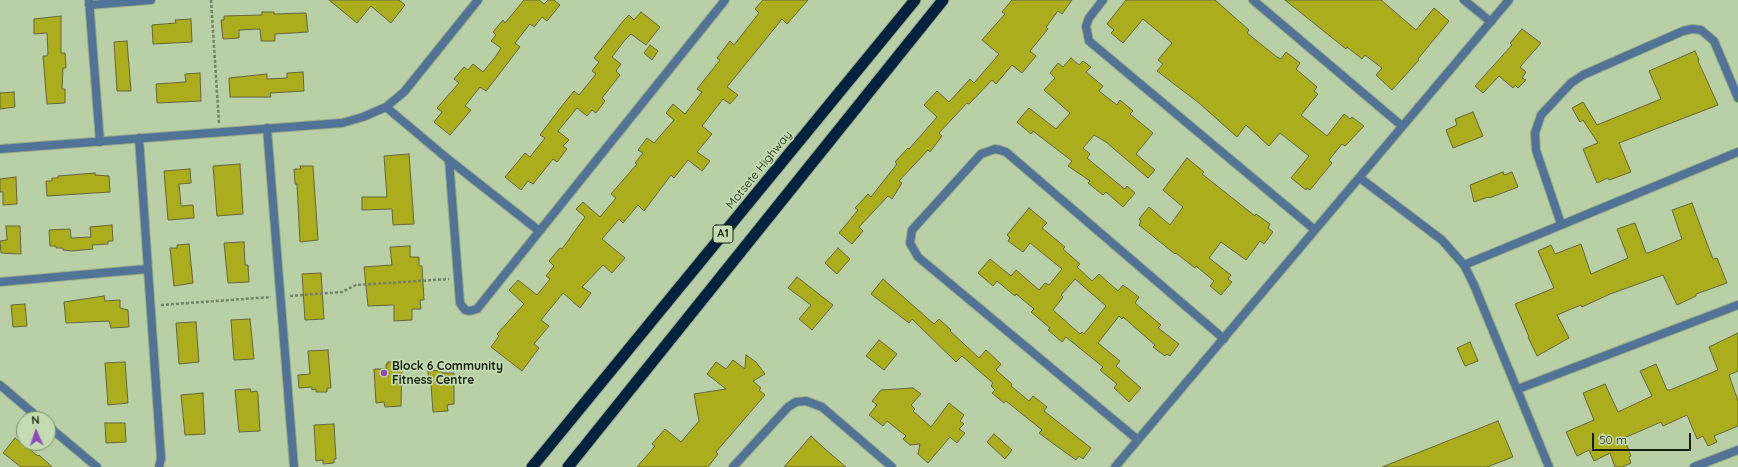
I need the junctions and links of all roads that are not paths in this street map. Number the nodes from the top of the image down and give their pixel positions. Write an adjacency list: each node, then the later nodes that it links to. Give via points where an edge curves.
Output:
1 (151, 0): 10 (street)
2 (478, 0): 13 (street, via 404,92)
3 (725, 0): 23 (street)
4 (915, 0): 39 (highway, Motsete Highway / A1)
5 (943, 0): 40 (highway, A1)
6 (1103, 0): 24 (street, via 1086,26 1089,41)
7 (1254, 0): 14 (street)
8 (1464, 0): 11 (street)
9 (1509, 0): 11 (street)
10 (89, 2): 17 (street)
11 (1491, 22): 14 (street)
12 (1738, 98): 22 (street, via 1714,41 1701,30 1692,29 1597,69 1571,83 1541,115 1535,133 1536,150)
13 (386, 107): 15 (street, via 363,117 342,122); 20 (street)
14 (1402, 126): 21 (street)
15 (267, 128): 16 (street); 38 (street)
16 (139, 138): 17 (street); 26 (street)
17 (100, 142): 18 (street)
18 (0, 149)
19 (1738, 152): 22 (street)
20 (449, 160): 23 (street); 23 (street, via 462,307 470,311 477,309)
21 (1360, 178): 24 (street); 25 (street, via 1442,240)
22 (1561, 224): 25 (street)
23 (538, 230)
24 (1315, 230): 29 (street)
25 (1464, 265): 31 (street)
26 (147, 269): 27 (street); 37 (street, via 161,458)
27 (0, 282)
28 (1738, 305): 31 (street)
29 (1224, 339): 34 (street); 34 (street, via 1006,152 994,149 981,154 912,230 910,243 918,257)
30 (0, 385): 32 (street)
31 (1518, 389): 44 (street)
32 (31, 411)
33 (56, 433): 36 (street)
34 (1138, 440): 43 (street)
35 (1738, 450): 45 (street)
36 (97, 467)
37 (159, 467)
38 (294, 467)
39 (532, 467)
40 (568, 467)
41 (733, 467): 42 (street, via 788,407 796,402 806,401 822,408)
42 (892, 467)
43 (1115, 467)
44 (1549, 467)
45 (1694, 467)

